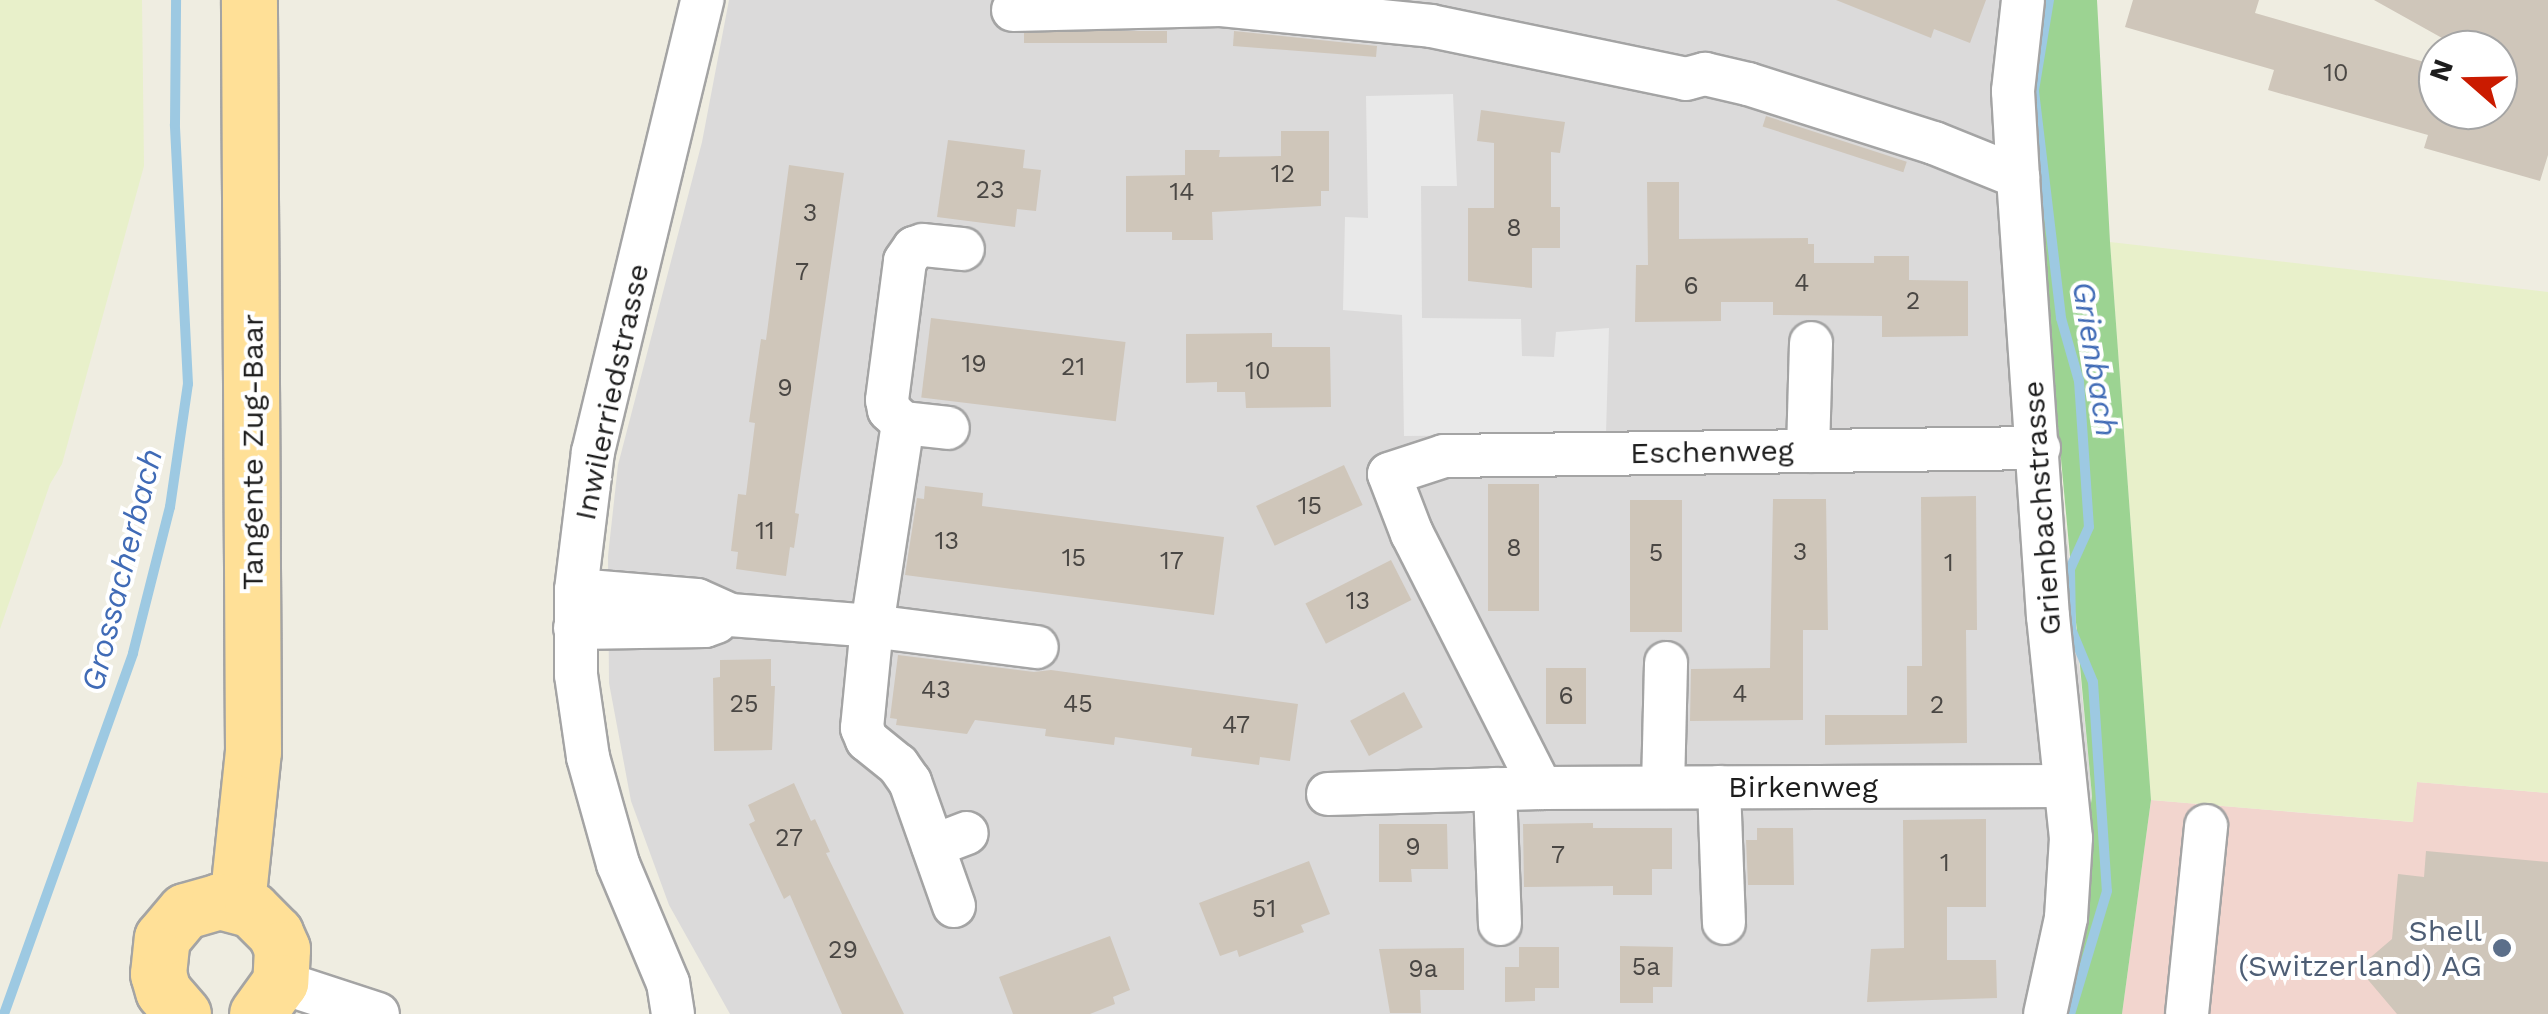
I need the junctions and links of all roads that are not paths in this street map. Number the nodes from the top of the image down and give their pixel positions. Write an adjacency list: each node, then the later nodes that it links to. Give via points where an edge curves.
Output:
1 (249, 0): 23 (main road, Tangente Zug-Baar, via 254,751)
2 (702, 0): 12 (street, Inwilerriedstrasse, via 593,452)
3 (2023, 0): 5 (street, Grienbachstrasse, via 2014,91)
4 (1013, 10): 5 (street, via 1222,5 1431,26 1686,79 1705,74 1748,84)
5 (2018, 177): 10 (street, Grienbachstrasse)
6 (963, 249): 8 (street, via 922,245 904,261 887,400)
7 (1811, 344): 11 (street)
8 (903, 423): 9 (street); 13 (street)
9 (948, 428)
10 (2038, 448): 11 (street, Eschenweg); 16 (street, Grienbachstrasse)
11 (1808, 451): 19 (street, Eschenweg, via 1444,456 1389,474 1412,534)
12 (575, 609): 13 (street, via 697,600 730,616); 30 (street, Inwilerriedstrasse, via 576,674 597,792 618,864 668,983)
13 (840, 624): 14 (street); 24 (street, via 866,740 898,765 950,840)
14 (1037, 647)
15 (1666, 663): 17 (street)
16 (2064, 786): 18 (street, Birkenweg); 31 (street, Grienbachstrasse, via 2071,838 2066,918)
17 (1663, 787): 18 (street, Birkenweg); 19 (street, Birkenweg)
18 (1719, 787): 25 (street)
19 (1541, 788): 20 (street, Birkenweg)
20 (1495, 789): 21 (street, Birkenweg); 26 (street)
21 (1328, 794)
22 (2206, 826): 32 (street)
23 (237, 903): 27 (main road, via 275,933 282,949); 28 (main road, via 202,904 162,938 158,974)
24 (954, 906)
25 (1724, 923)
26 (1500, 924)
27 (269, 998): 29 (street)
28 (183, 1014)
29 (378, 1014)
30 (673, 1014)
31 (2045, 1014)
32 (2186, 1014)

